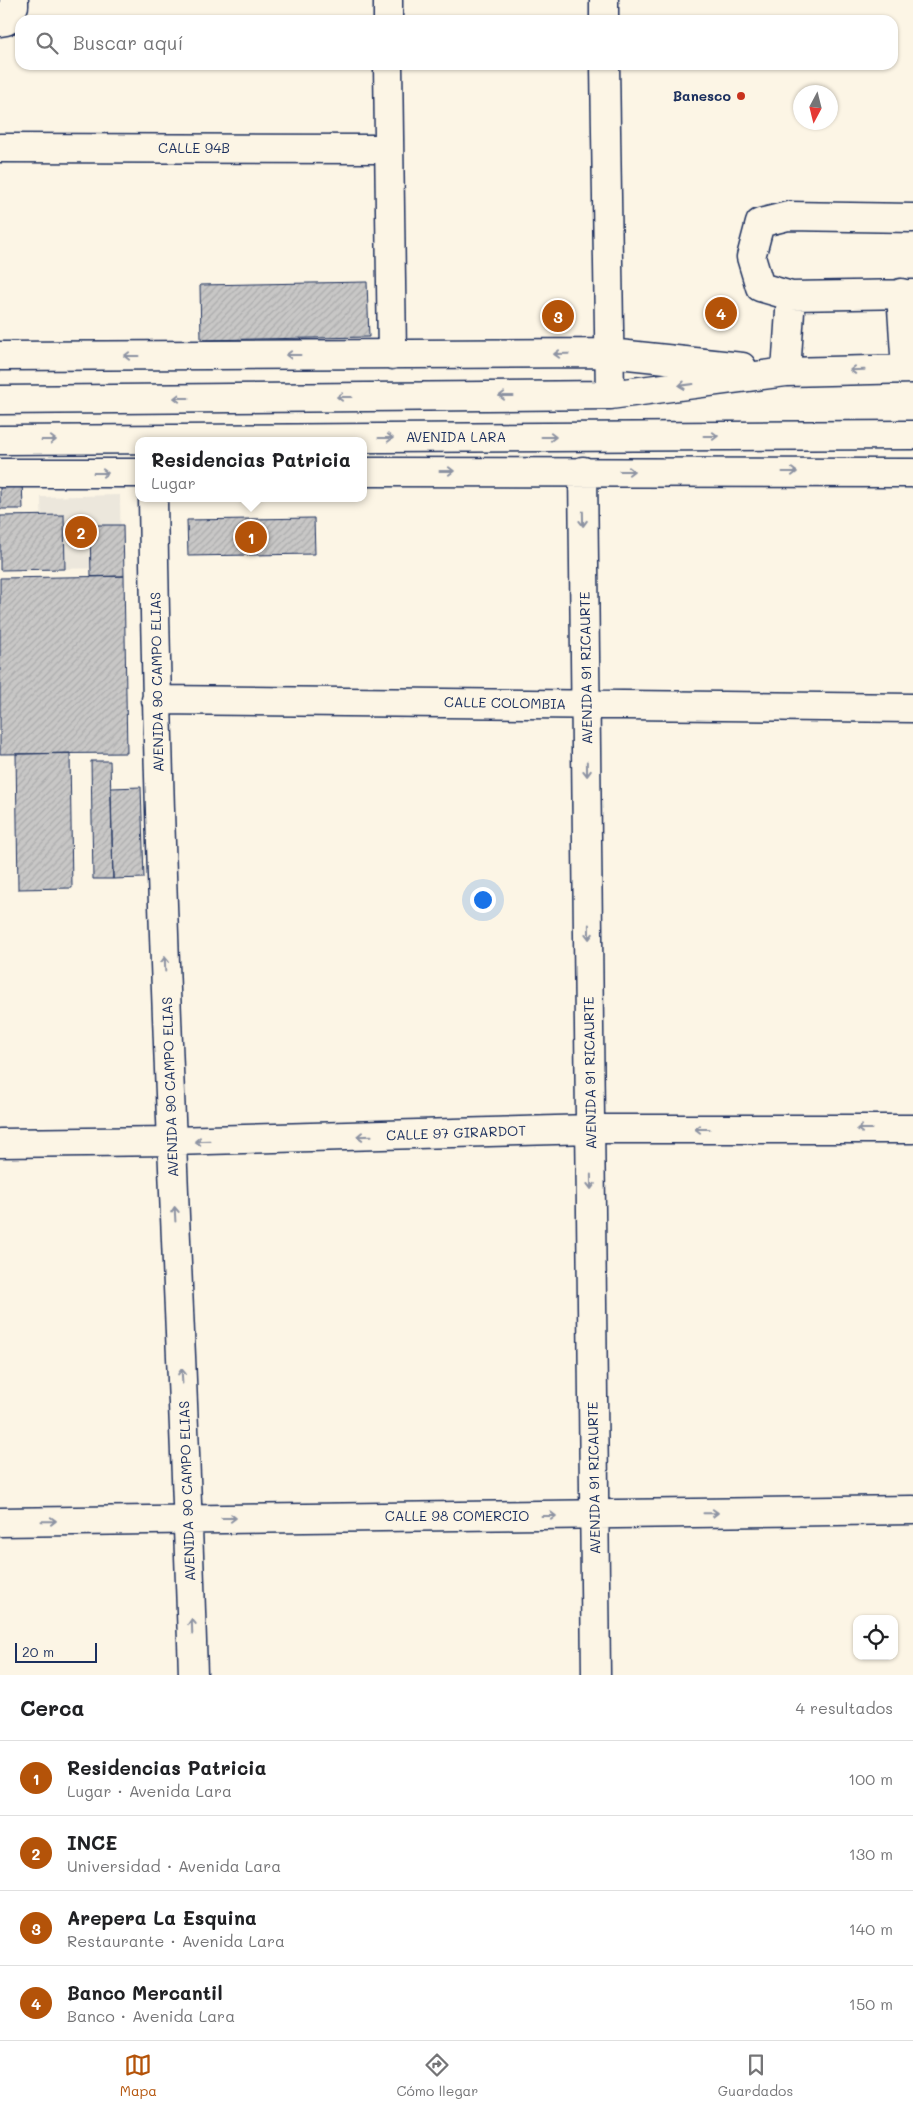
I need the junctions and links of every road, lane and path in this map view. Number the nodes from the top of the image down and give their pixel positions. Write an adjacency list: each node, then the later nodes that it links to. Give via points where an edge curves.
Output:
1 (14, 0): 6 (street, via 6,22)
2 (388, 0): 4 (street)
3 (604, 0): 5 (street)
4 (388, 15)
5 (604, 15)
6 (0, 22)
7 (388, 70): 10 (street)
8 (605, 70): 14 (street)
9 (0, 148): 10 (street, CALLE 94B)
10 (388, 149): 15 (street)
11 (913, 218): 13 (street, via 788,216 760,223 751,257 760,286)
12 (907, 293): 13 (street); 17 (street)
13 (791, 296): 18 (street)
14 (609, 353): 15 (street, one-way to 15); 18 (street); 19 (street)
15 (392, 355): 16 (street, one-way to 16)
16 (0, 356)
17 (909, 369): 18 (street, one-way to 18)
18 (786, 372): 19 (street, one-way to 19)
19 (610, 395): 20 (street, one-way to 20)
20 (0, 400)
21 (913, 435): 22 (street, AVENIDA LARA, one-way to 21)
22 (367, 438)
23 (135, 439): 24 (street, AVENIDA LARA, one-way to 23)
24 (0, 440)
25 (582, 470): 26 (street, one-way to 25); 29 (street, one-way to 29); 32 (street, AVENIDA 91 RICAURTE, one-way to 32)
26 (367, 472)
27 (0, 473): 28 (street, one-way to 28)
28 (135, 473)
29 (913, 473)
30 (153, 502): 31 (street, AVENIDA 90 CAMPO ELIAS)
31 (156, 700): 32 (street, CALLE COLOMBIA); 36 (street, AVENIDA 90 CAMPO ELIAS, one-way to 31)
32 (587, 704): 33 (street, CALLE COLOMBIA); 34 (street, AVENIDA 91 RICAURTE, one-way to 34)
33 (913, 708)
34 (591, 1129): 35 (street, CALLE 97 GIRARDOT, one-way to 34); 36 (street, CALLE 97 GIRARDOT, one-way to 36); 39 (street, AVENIDA 91 RICAURTE, one-way to 39)
35 (913, 1129)
36 (172, 1142): 37 (street, CALLE 97 GIRARDOT); 40 (street, AVENIDA 90 CAMPO ELIAS, one-way to 36)
37 (0, 1143)
38 (913, 1510): 39 (street, CALLE 98 COMERCIO, one-way to 38)
39 (594, 1515): 40 (street, CALLE 98 COMERCIO, one-way to 39); 43 (street, AVENIDA 91 RICAURTE)
40 (189, 1519): 41 (street, CALLE 98 COMERCIO, one-way to 40); 42 (street, AVENIDA 90 CAMPO ELIAS, one-way to 40)
41 (0, 1522)
42 (193, 1675)
43 (596, 1675)

